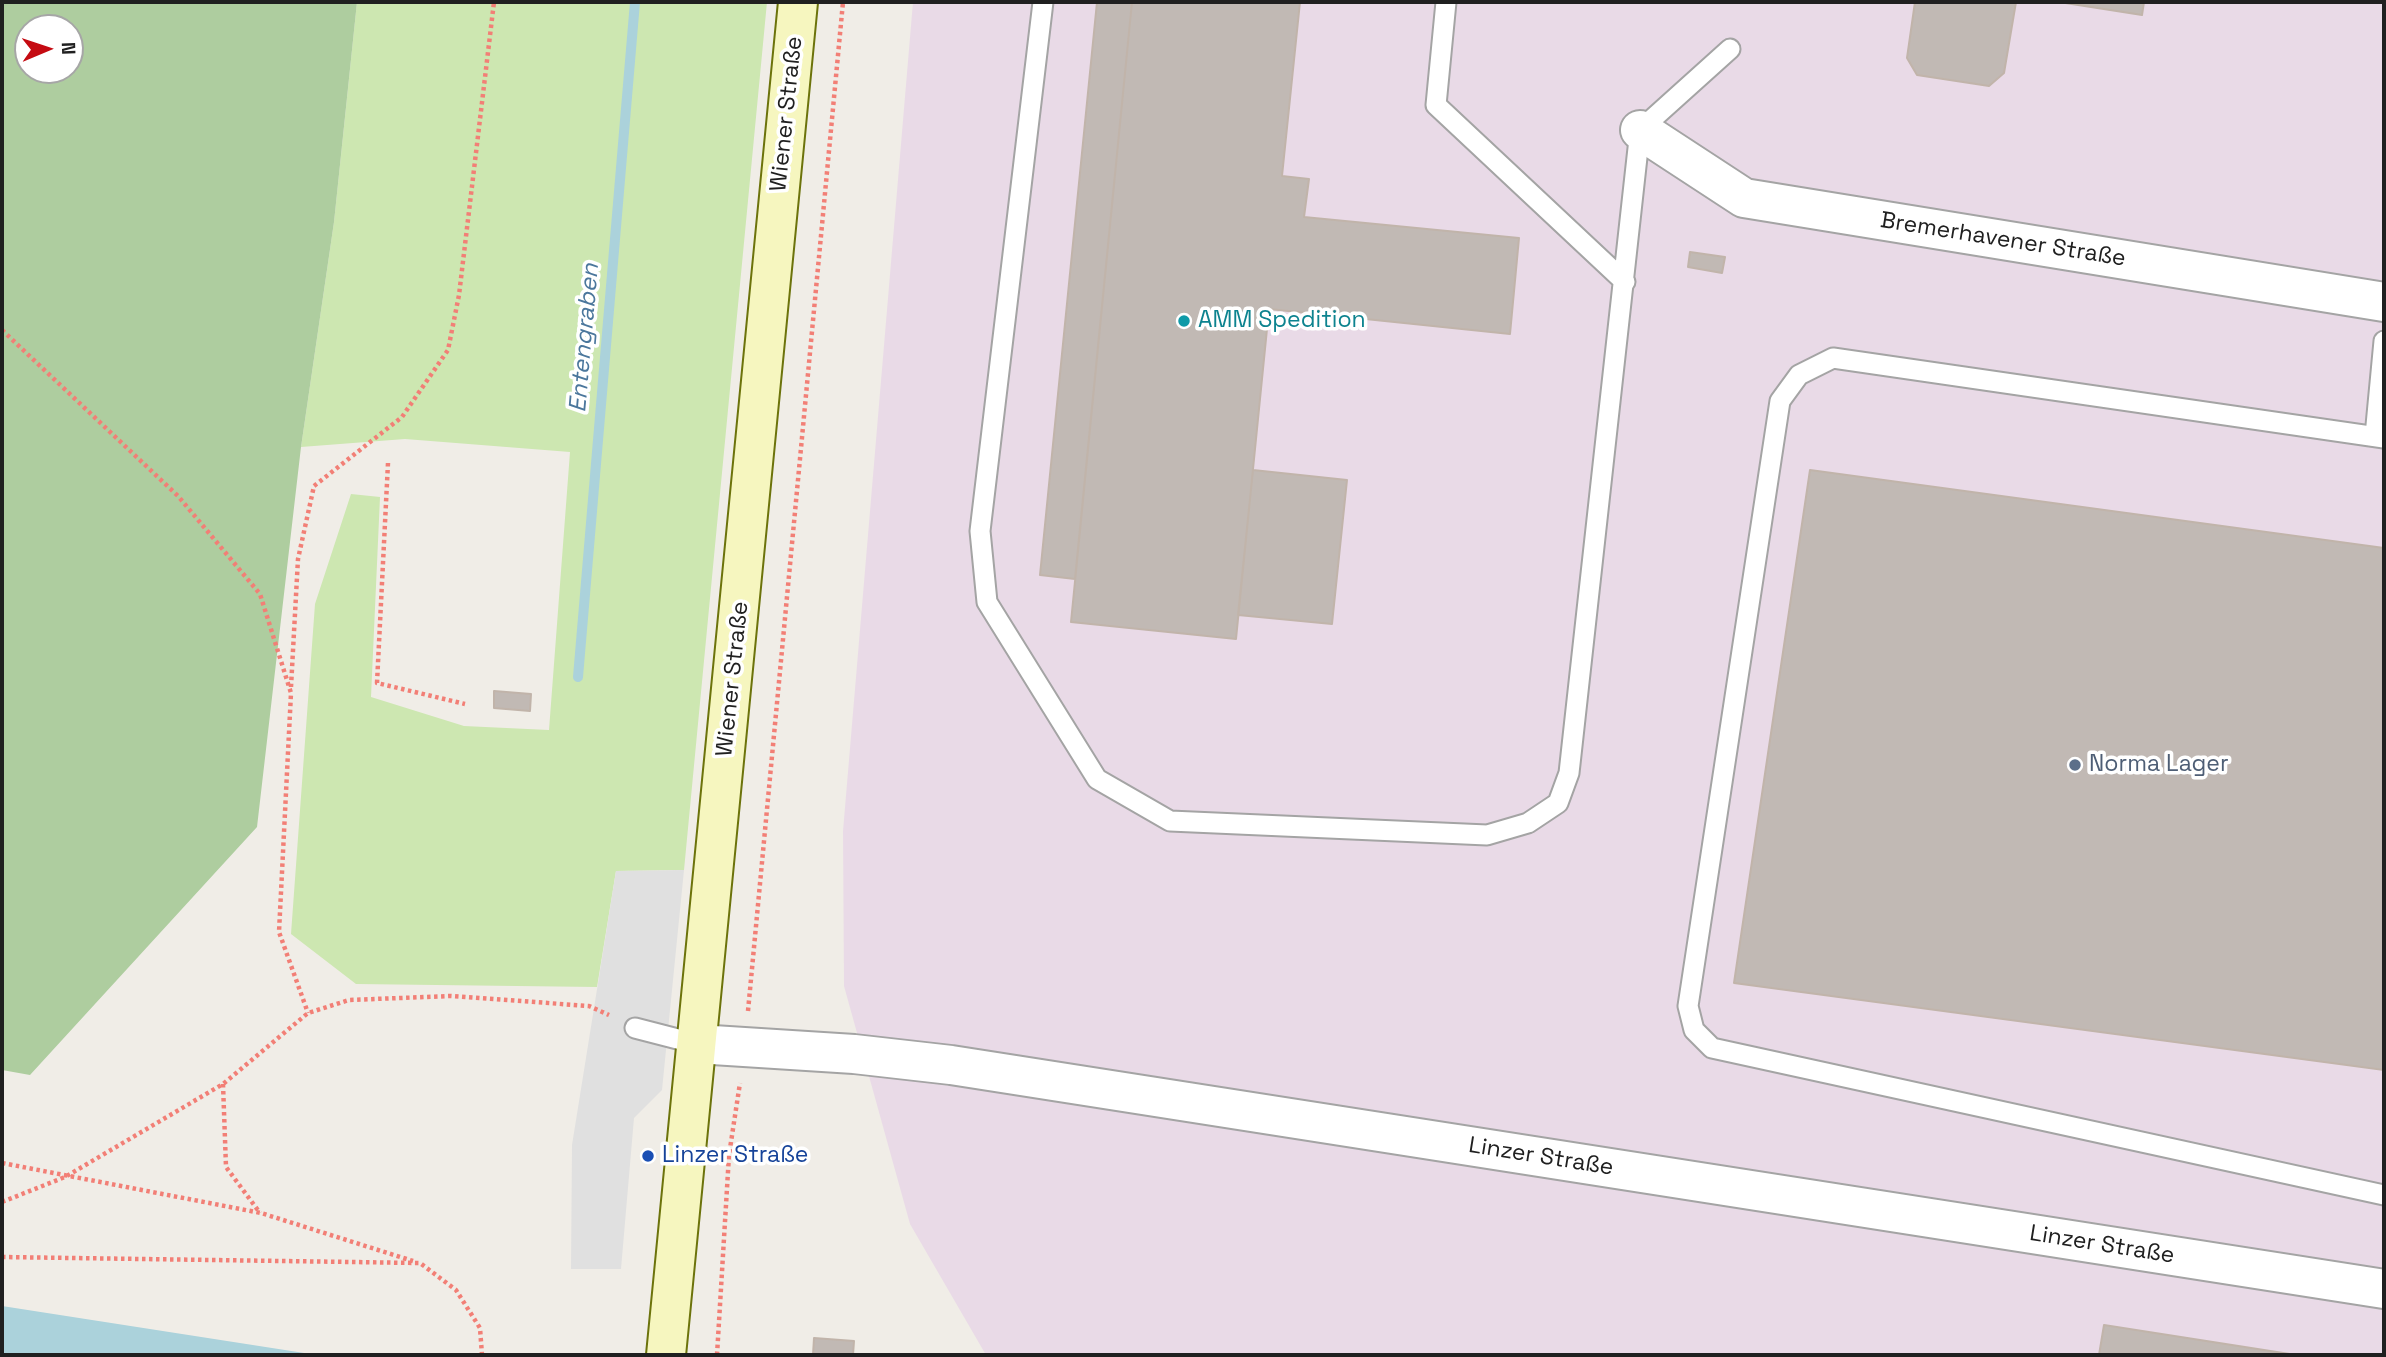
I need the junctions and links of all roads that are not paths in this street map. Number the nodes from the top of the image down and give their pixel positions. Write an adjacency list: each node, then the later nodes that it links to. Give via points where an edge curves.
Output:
1 (798, 2): 11 (main road, Wiener Straße)
2 (1043, 2): 6 (lane, via 980,531 987,603 1097,779 1170,821 1487,835 1528,823 1558,803 1569,773)
3 (1446, 2): 6 (lane, via 1436,105)
4 (1730, 49): 5 (lane)
5 (1640, 130): 6 (lane); 7 (street, Bremerhavener Straße, via 1744,198)
6 (1625, 282)
7 (2384, 302)
8 (2384, 341): 9 (lane)
9 (2380, 437): 12 (lane, via 1833,358 1799,375 1780,401 1688,1006 1694,1030 1712,1048)
10 (635, 1028): 11 (lane)
11 (697, 1044): 13 (street, Linzer Straße, via 950,1065); 14 (main road, Wiener Straße)
12 (2384, 1195)
13 (2384, 1289)
14 (666, 1355)

